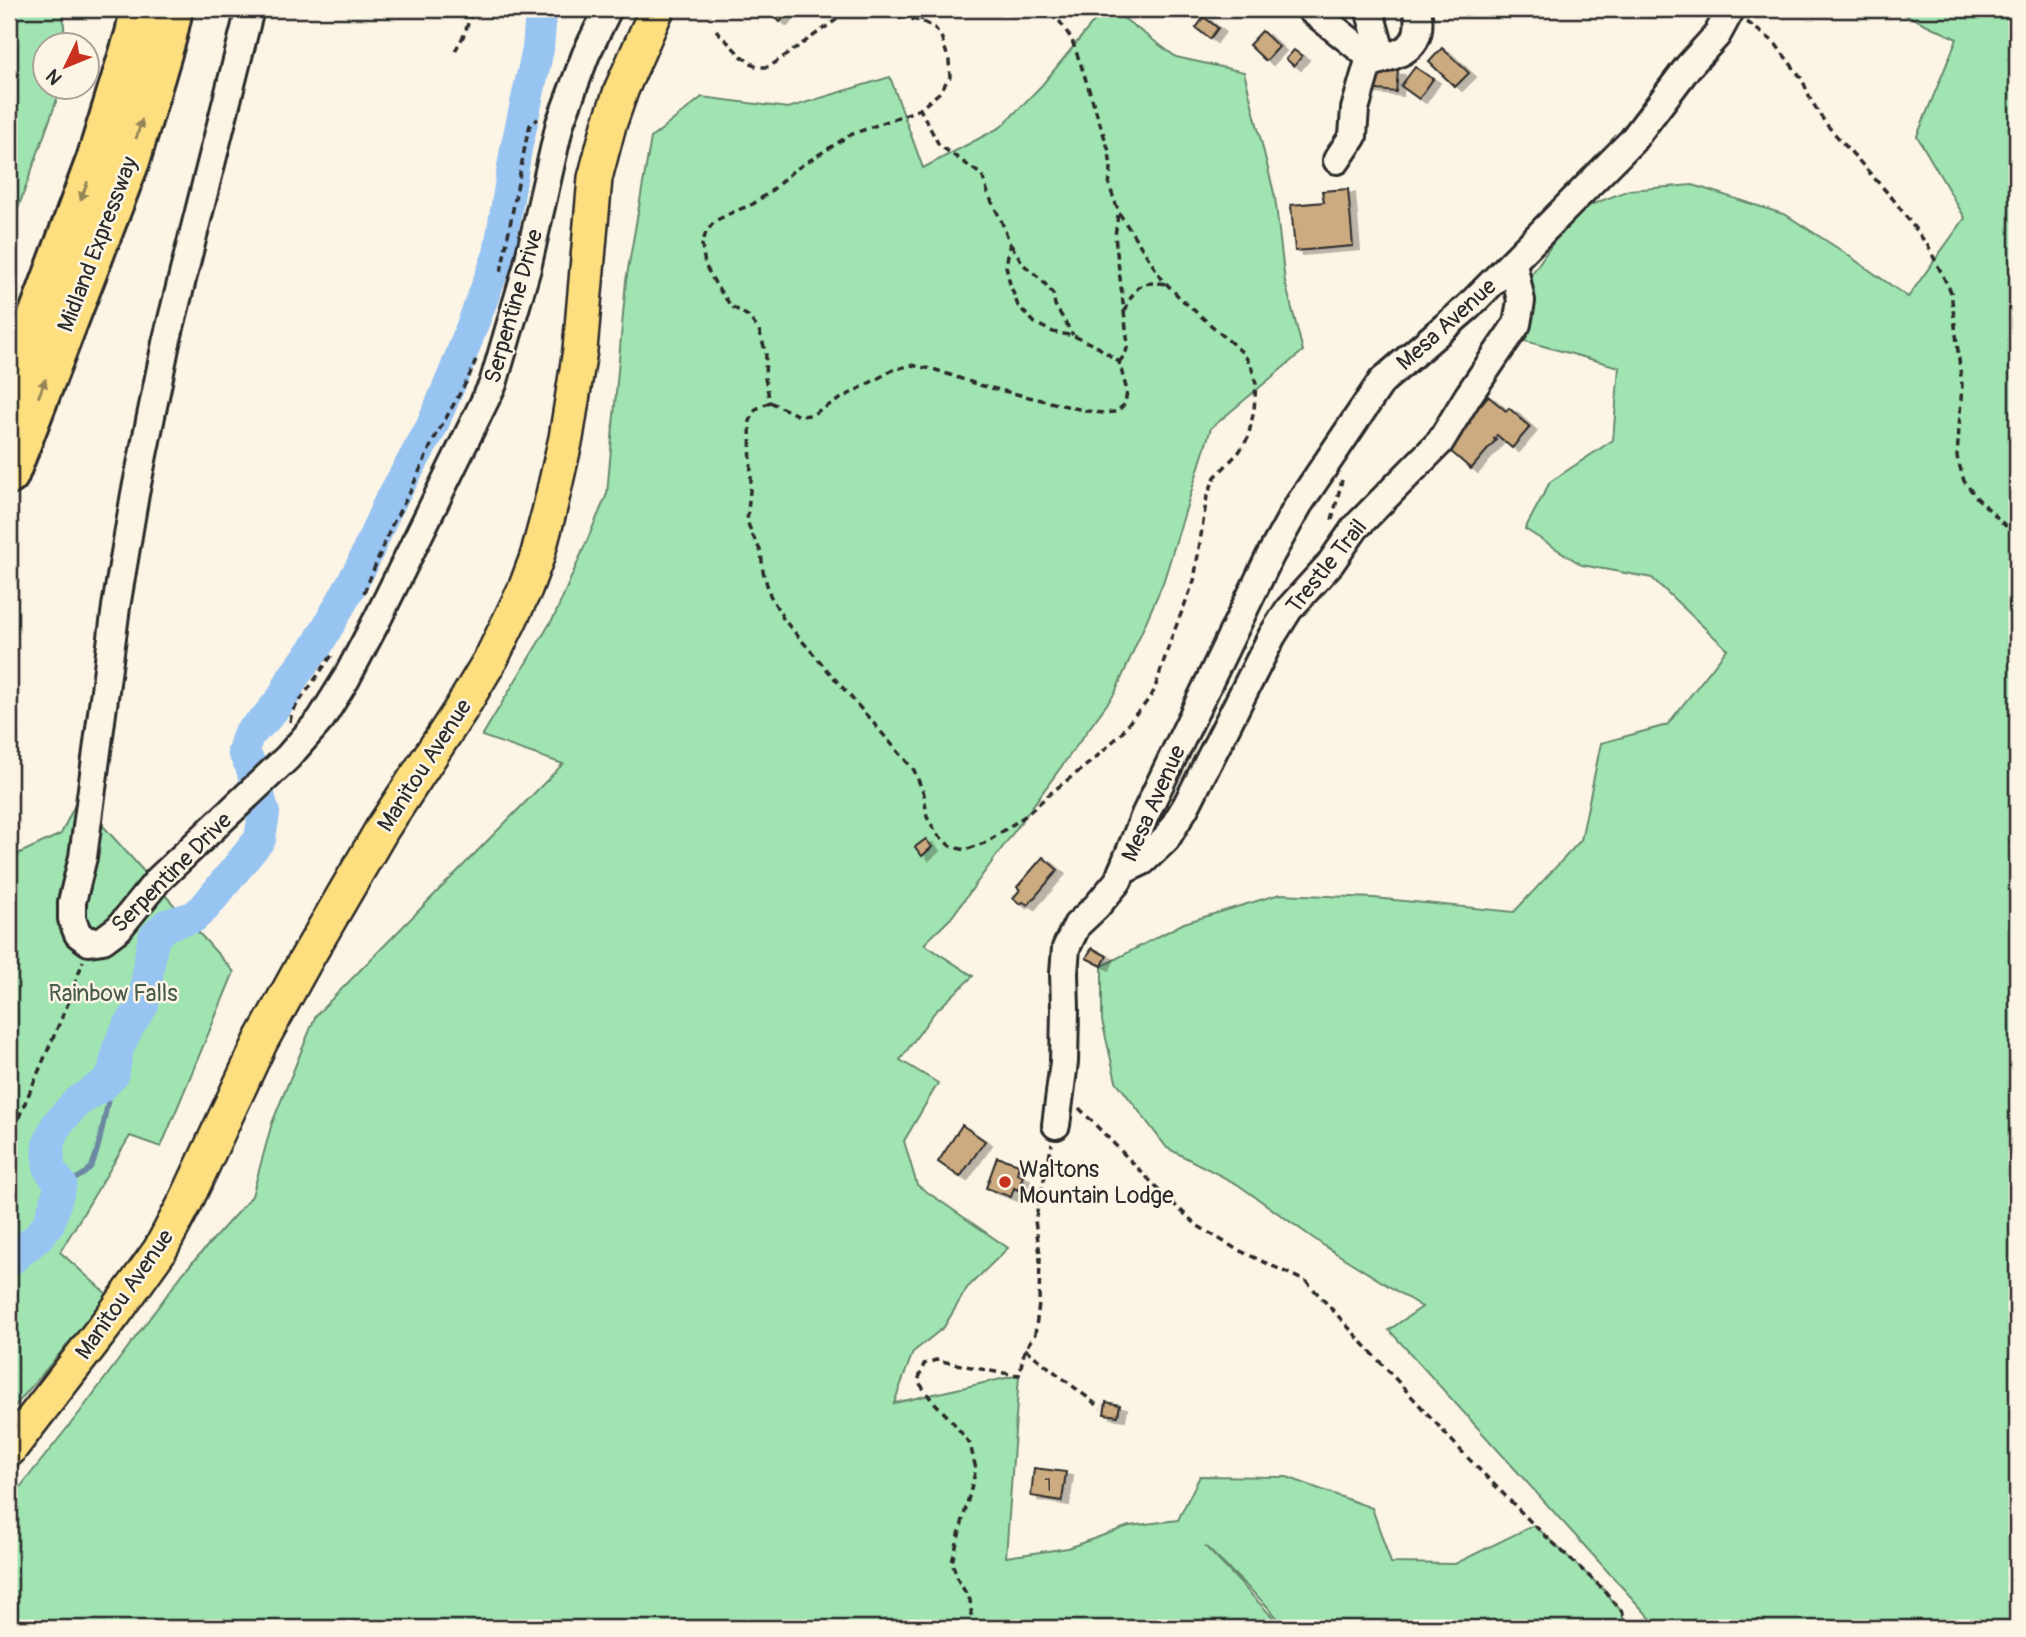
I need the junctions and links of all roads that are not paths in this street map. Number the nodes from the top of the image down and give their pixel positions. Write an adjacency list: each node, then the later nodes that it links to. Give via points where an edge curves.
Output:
1 (129, 9): 12 (highway)
2 (141, 9): 12 (highway, Midland Expressway)
3 (173, 9): 16 (highway, Midland Expressway, one-way to 3, via 130,161)
4 (250, 9): 5 (street, Serpentine Drive, via 166,343 135,494 83,856 72,902 78,934 89,942 103,940 118,929 158,880 288,757 321,719 345,678 493,384 527,268 560,123)
5 (608, 9)
6 (657, 9): 19 (main road, Manitou Avenue, via 621,88 595,178 580,350 566,438 525,589 480,678 382,829 304,963 261,1041 160,1251)
7 (1310, 9): 11 (street, via 1369,57)
8 (1369, 9): 11 (street)
9 (1417, 9): 11 (street, via 1417,39)
10 (1729, 10): 14 (street, Mesa Avenue, via 1717,35 1632,141)
11 (1383, 59): 13 (street, via 1368,64 1355,109 1353,136)
12 (99, 149): 15 (highway, Midland Expressway, one-way to 15)
13 (1337, 160)
14 (1513, 263): 17 (street, Mesa Avenue, via 1382,381 1299,504 1225,648); 17 (street, Trestle Trail, via 1521,301 1517,324 1440,442 1355,528 1289,609 1166,839 1143,861)
15 (9, 394)
16 (9, 475)
17 (1122, 871): 18 (street, Mesa Avenue, via 1077,925 1066,948 1064,1062)
18 (1056, 1125)
19 (9, 1450)

